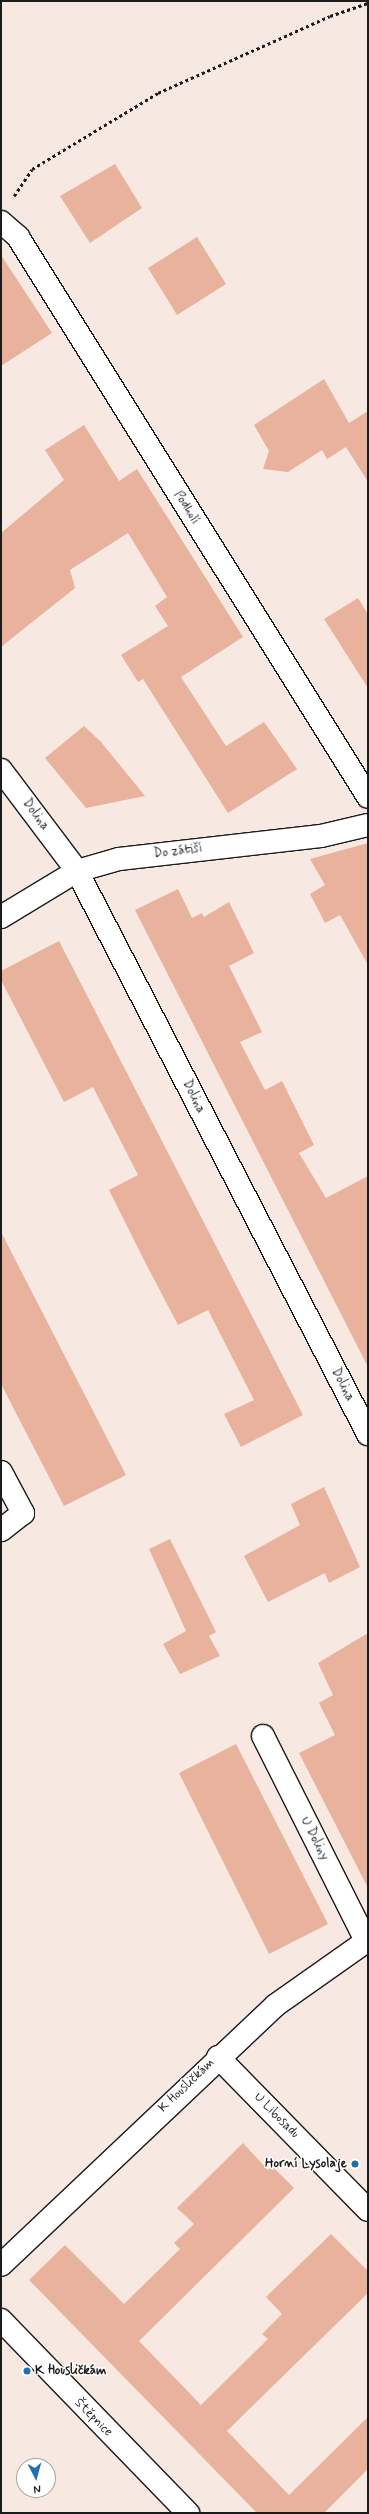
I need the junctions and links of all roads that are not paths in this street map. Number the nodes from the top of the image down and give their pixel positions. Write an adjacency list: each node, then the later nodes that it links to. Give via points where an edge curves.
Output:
1 (1, 222): 3 (street, Podholí, via 18,237)
2 (1, 770): 5 (street, Dolina)
3 (368, 797)
4 (368, 825): 5 (street, Do zátiší, via 321,836 119,859)
5 (77, 871): 6 (street, Do zátiší); 7 (street, Dolina)
6 (1, 917)
7 (368, 1434)
8 (1, 1472): 9 (street, via 23,1513)
9 (1, 1530)
10 (263, 1736): 11 (street, U Doliny)
11 (367, 1941): 12 (street, K Housličkám, via 276,2005)
12 (218, 2057): 13 (street, U Libosadu); 14 (street, K Housličkám)
13 (368, 2210)
14 (1, 2265)
15 (1, 2320): 16 (street, Štěpnice)
16 (188, 2513)

